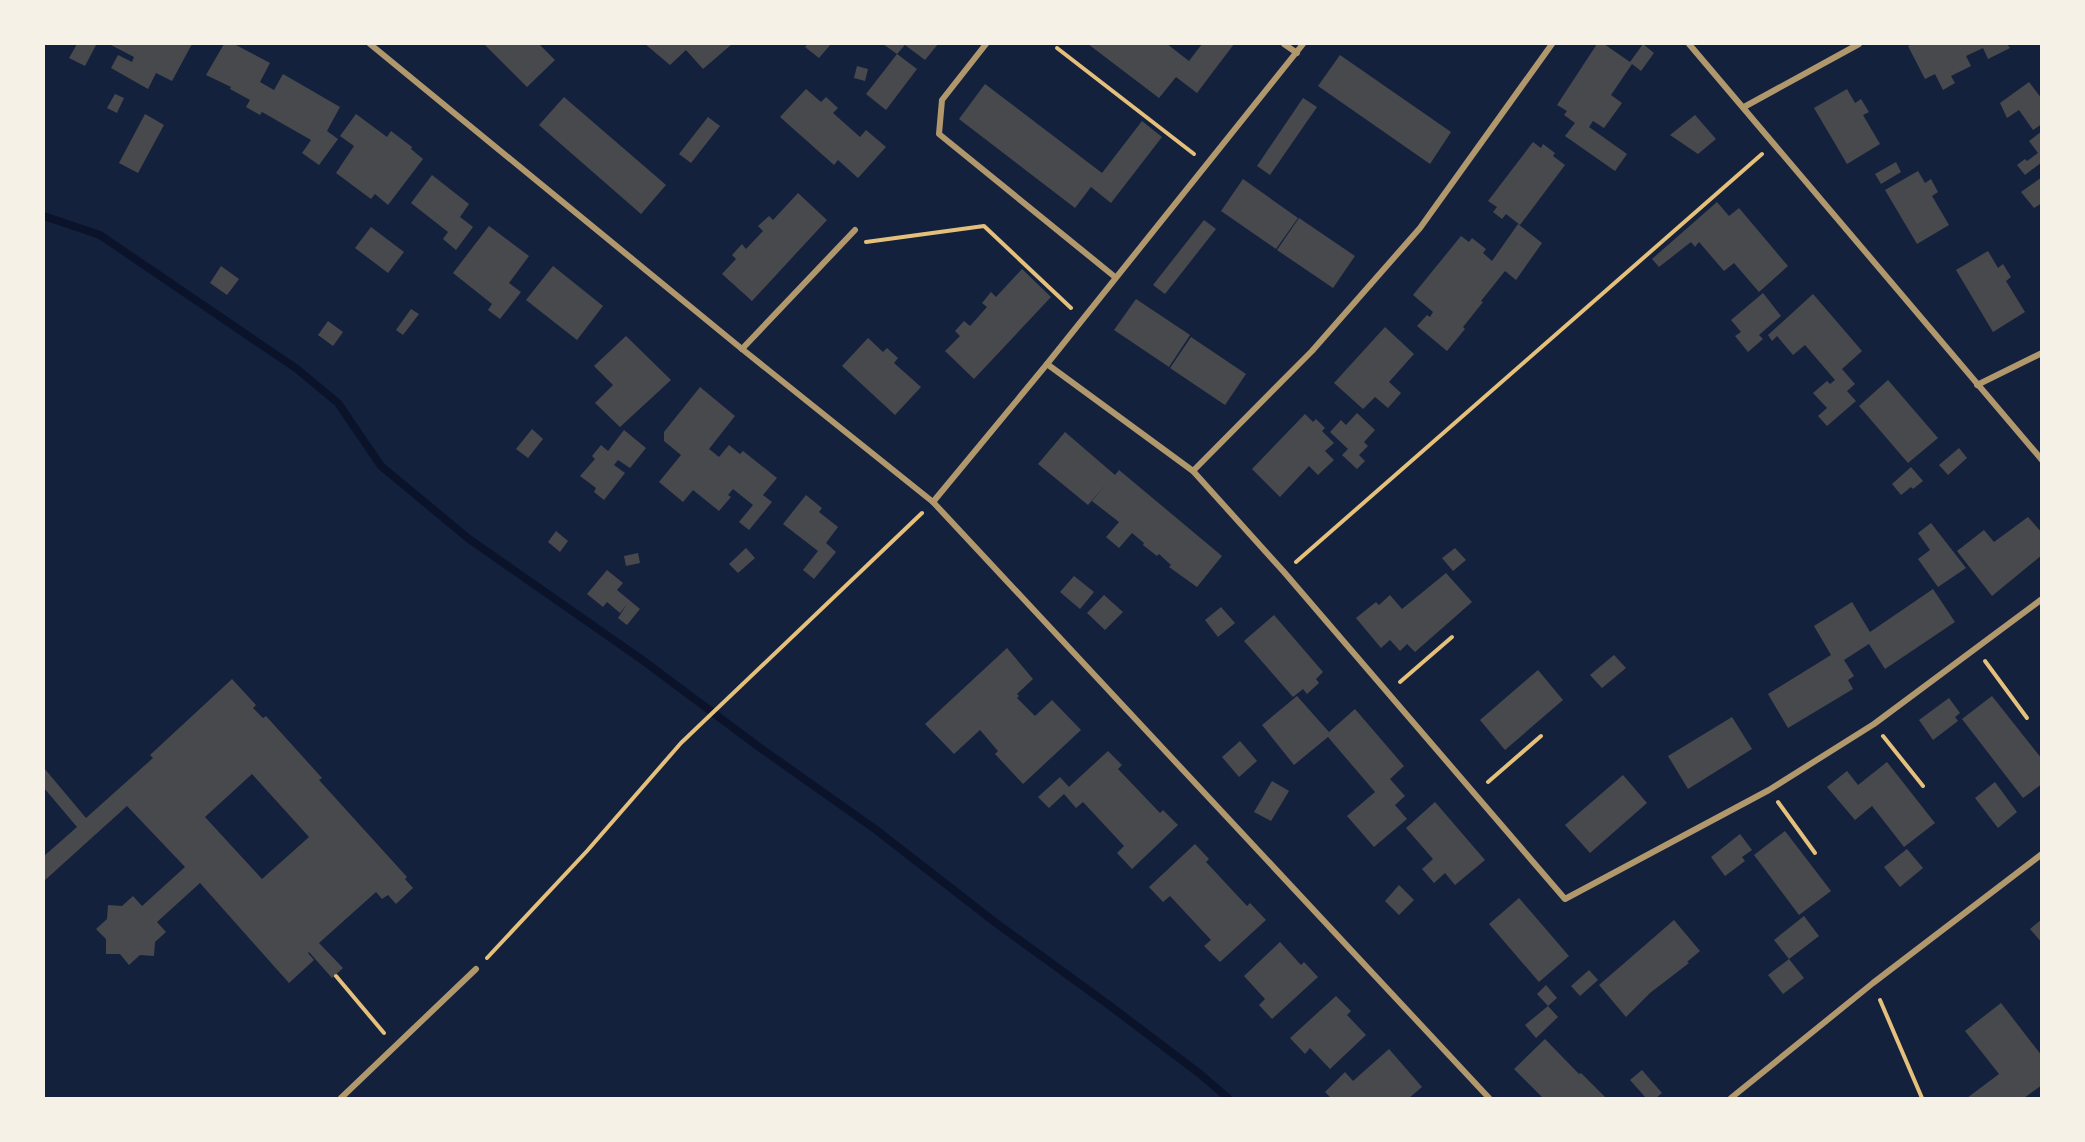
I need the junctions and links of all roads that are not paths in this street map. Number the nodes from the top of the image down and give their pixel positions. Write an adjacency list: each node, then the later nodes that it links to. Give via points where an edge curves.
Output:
1 (370, 44): 12 (street)
2 (986, 44): 11 (street, via 942,100 939,134)
3 (1284, 44): 8 (street)
4 (1303, 44): 8 (street)
5 (1552, 44): 17 (street, via 1420,228 1312,351)
6 (1689, 44): 9 (street)
7 (1859, 44): 9 (street)
8 (1297, 53): 11 (street)
9 (1744, 107): 15 (street)
10 (855, 230): 12 (street)
11 (1115, 277): 14 (street)
12 (742, 349): 18 (street)
13 (2042, 353): 15 (street)
14 (1047, 364): 17 (street); 18 (street)
15 (1977, 385): 16 (street)
16 (2042, 460)
17 (1193, 471): 19 (street, via 1566,899 1769,790 1874,724)
18 (933, 502): 23 (street)
19 (2042, 599)
20 (2042, 854): 24 (street, via 1873,982)
21 (476, 969): 22 (street)
22 (341, 1098)
23 (1489, 1098)
24 (1731, 1098)

